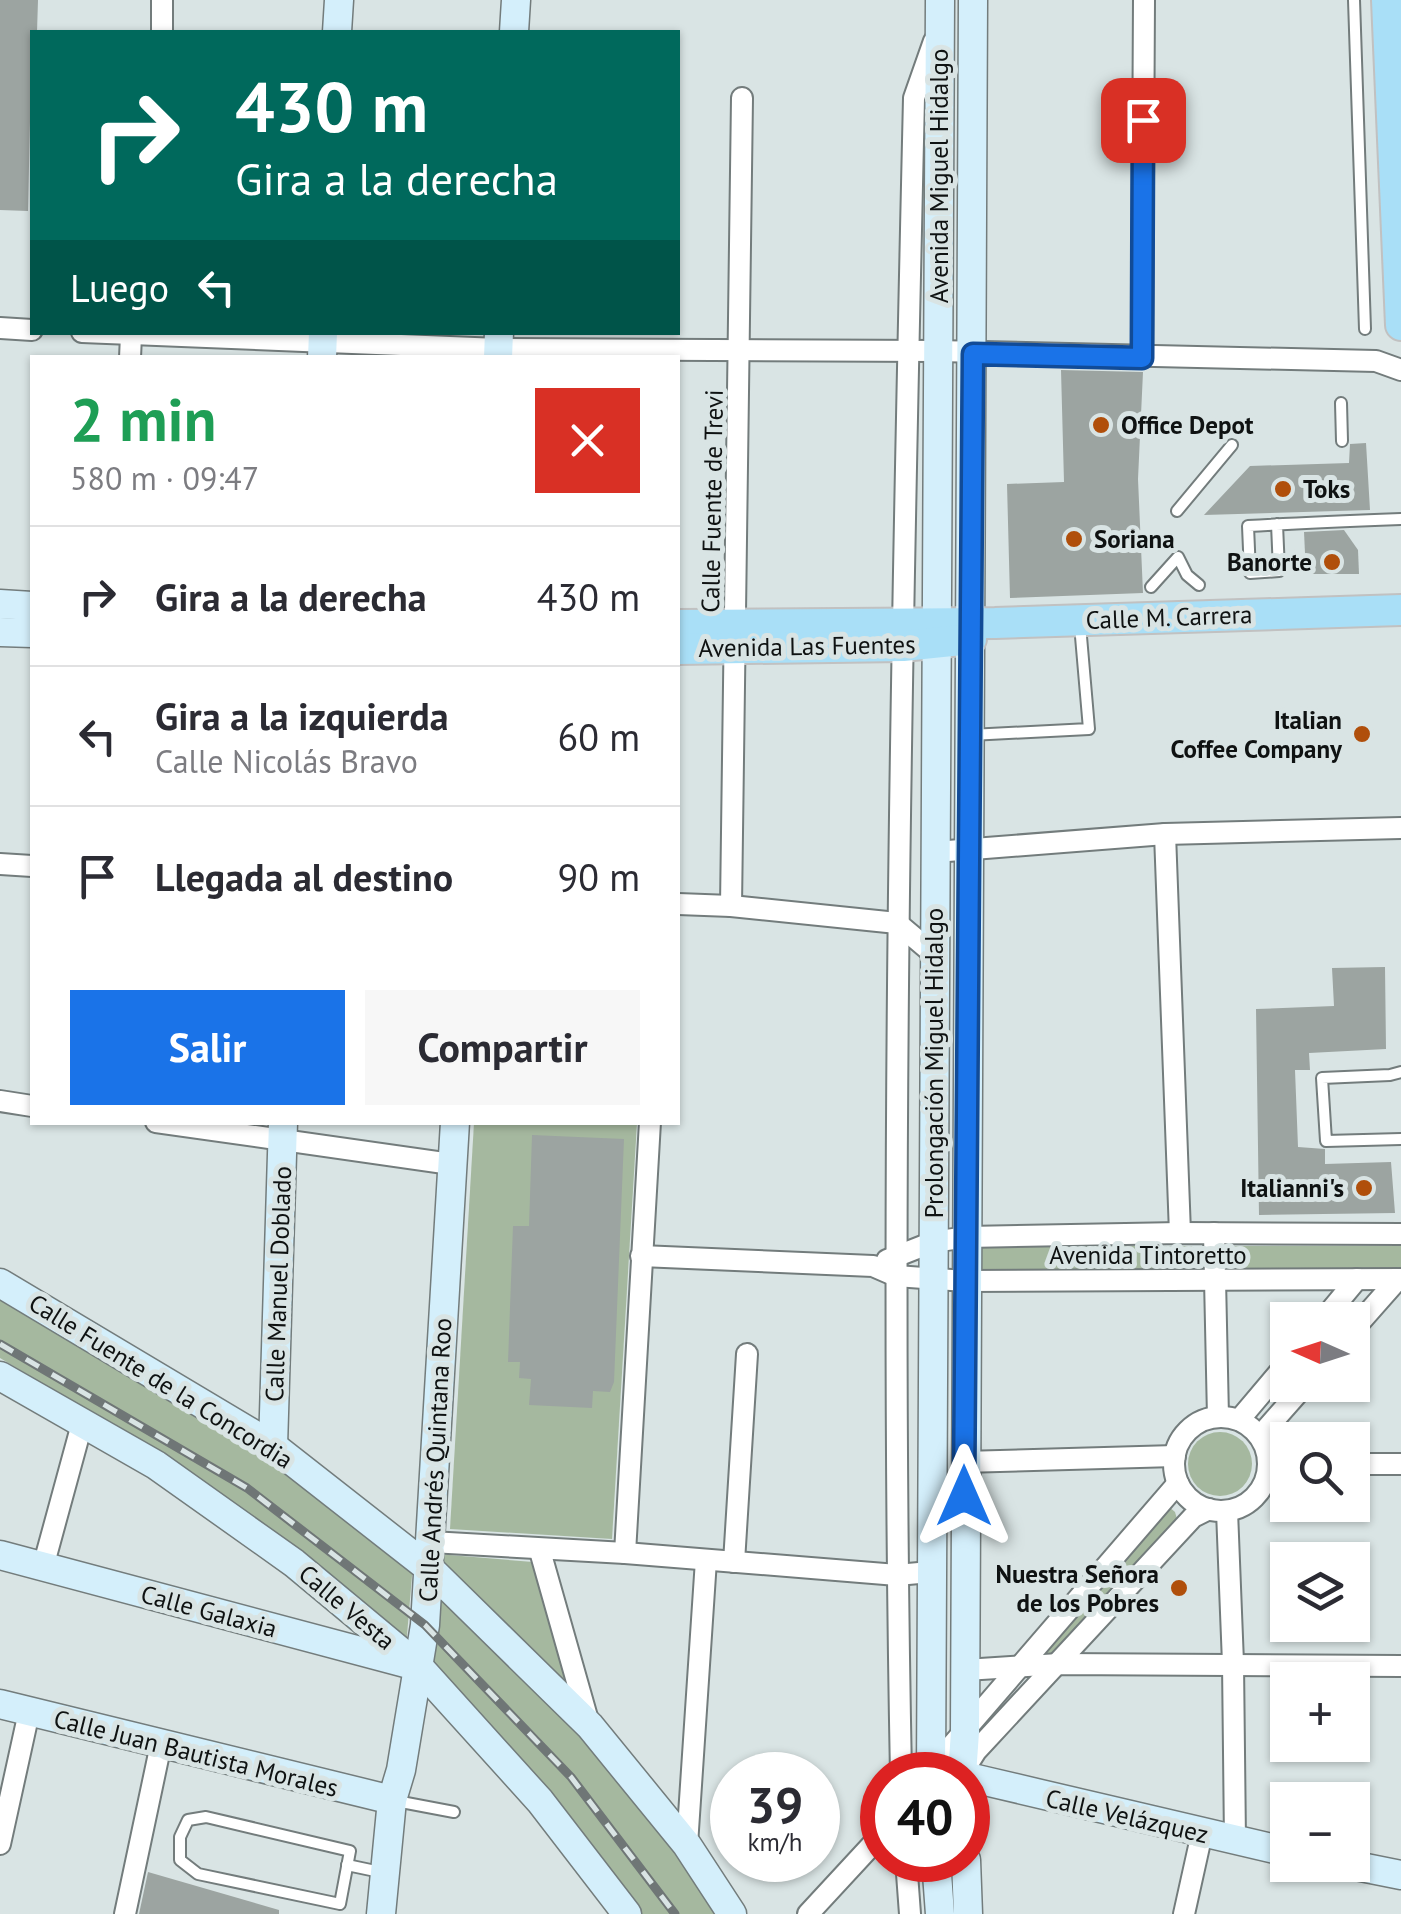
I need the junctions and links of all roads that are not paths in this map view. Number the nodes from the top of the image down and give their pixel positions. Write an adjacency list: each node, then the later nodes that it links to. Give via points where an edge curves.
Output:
1 (162, 0): 9 (street)
2 (339, 0): 10 (main road)
3 (516, 0): 11 (main road)
4 (973, 0): 25 (main road, Prolongación Miguel Hidalgo)
5 (1144, 0): 27 (street)
6 (1354, 0): 15 (lane)
7 (1387, 0): 13 (main road)
8 (940, 13): 23 (main road, Avenida Miguel Hidalgo); 24 (street, via 914,98)
9 (162, 30)
10 (338, 30)
11 (514, 30)
12 (742, 98): 22 (street, Calle Fuente de Trevi)
13 (1401, 325)
14 (0, 328): 16 (street)
15 (1365, 329)
16 (30, 330)
17 (131, 335): 18 (street); 26 (street)
18 (171, 335): 19 (street)
19 (322, 345): 20 (street)
20 (499, 346): 21 (street)
21 (589, 346): 22 (street)
22 (738, 350): 24 (street); 47 (street, Calle Fuente de Trevi)
23 (937, 351): 24 (street); 25 (street); 45 (main road, Prolongación Miguel Hidalgo)
24 (908, 352): 46 (street)
25 (973, 354): 27 (street); 42 (main road, Prolongación Miguel Hidalgo)
26 (130, 355)
27 (1142, 358): 28 (street, via 1376,361)
28 (1401, 370)
29 (1340, 403): 30 (lane)
30 (1342, 441)
31 (1232, 445): 32 (lane)
32 (1177, 511)
33 (1401, 520): 34 (lane)
34 (1277, 524): 34 (lane, via 1248,526 1250,572 1280,571)
35 (1199, 585): 36 (lane, via 1178,557)
36 (1151, 587)
37 (0, 604): 38 (main road)
38 (30, 606)
39 (1401, 610): 40 (main road, Calle M. Carrera)
40 (1079, 619): 42 (main road, Calle M. Carrera); 49 (lane, via 1088,730)
41 (680, 624): 47 (main road, Avenida Las Fuentes)
42 (971, 631): 45 (main road, Calle M. Carrera); 49 (main road, Prolongación Miguel Hidalgo)
43 (0, 632): 44 (main road)
44 (30, 633)
45 (936, 633): 46 (main road, Avenida Las Fuentes); 53 (main road, Prolongación Miguel Hidalgo)
46 (903, 634): 47 (main road, Avenida Las Fuentes); 58 (street)
47 (735, 638): 48 (main road, Avenida Las Fuentes); 57 (street, Calle Fuente de Trevi)
48 (680, 649)
49 (970, 735): 52 (main road, Prolongación Miguel Hidalgo)
50 (1401, 828): 51 (street)
51 (1165, 834): 52 (street); 69 (street)
52 (969, 850): 53 (street); 72 (main road, Prolongación Miguel Hidalgo)
53 (935, 852): 59 (main road, Prolongación Miguel Hidalgo)
54 (0, 864): 55 (street)
55 (30, 866)
56 (680, 904): 57 (street)
57 (731, 906): 58 (street)
58 (897, 923): 59 (street); 75 (street)
59 (935, 954): 73 (main road, Prolongación Miguel Hidalgo)
60 (1401, 1072): 67 (lane, via 1322,1078 1326,1141)
61 (0, 1101): 62 (street)
62 (30, 1106)
63 (198, 1125): 66 (street)
64 (455, 1125): 68 (main road, Calle Andrés Quintana Roo)
65 (650, 1125): 74 (street)
66 (282, 1131): 68 (street); 91 (main road, Calle Manuel Doblado)
67 (1401, 1139)
68 (452, 1164): 102 (main road, Calle Andrés Quintana Roo)
69 (1180, 1233): 70 (street); 72 (street)
70 (1214, 1233): 71 (street); 77 (street)
71 (1401, 1234)
72 (967, 1237): 73 (street); 80 (main road, Prolongación Miguel Hidalgo)
73 (934, 1242): 75 (street); 76 (main road, Prolongación Miguel Hidalgo)
74 (641, 1256): 75 (street); 101 (street)
75 (896, 1266): 76 (street, Avenida Tintoretto); 108 (street)
76 (932, 1278): 80 (street, Avenida Tintoretto); 107 (main road, Prolongación Miguel Hidalgo)
77 (1216, 1279): 78 (street, Avenida Tintoretto); 80 (street, Avenida Tintoretto); 88 (street)
78 (1357, 1279): 79 (street, Avenida Tintoretto); 82 (street)
79 (1400, 1280): 83 (street)
80 (965, 1281): 94 (main road, Prolongación Miguel Hidalgo)
81 (0, 1282): 91 (main road, Calle Fuente de la Concordia)
82 (1337, 1302)
83 (1370, 1312)
84 (747, 1354): 105 (street)
85 (0, 1376): 89 (main road, Calle Vesta)
86 (1270, 1379): 88 (street)
87 (1290, 1402): 90 (street)
88 (1228, 1418): 90 (street); 93 (street, via 1194,1426)
89 (82, 1424): 106 (street); 111 (main road, Calle Vesta, via 156,1465 294,1563)
90 (1260, 1436): 92 (street)
91 (273, 1446): 102 (main road, Calle Fuente de la Concordia)
92 (1270, 1452)
93 (1175, 1456): 94 (street); 98 (street)
94 (963, 1462): 114 (main road, Prolongación Miguel Hidalgo)
95 (1370, 1464): 96 (street)
96 (1401, 1464)
97 (1270, 1475): 99 (street, via 1242,1506)
98 (1178, 1483): 99 (street, via 1188,1497); 112 (street)
99 (1218, 1510): 109 (street); 110 (street, via 1192,1517)
100 (540, 1551): 101 (street); 102 (street); 117 (street)
101 (625, 1553): 104 (street)
102 (430, 1555): 111 (main road, Calle Andrés Quintana Roo); 117 (main road, Calle Fuente de la Concordia)
103 (0, 1556): 106 (main road, Calle Galaxia)
104 (706, 1560): 105 (street); 131 (street)
105 (734, 1562): 108 (street)
106 (43, 1568): 111 (main road, Calle Galaxia)
107 (930, 1572): 108 (street); 121 (main road, Prolongación Miguel Hidalgo)
108 (897, 1575): 120 (street)
109 (1233, 1663): 110 (street); 113 (street); 129 (street)
110 (1059, 1664): 112 (street); 124 (street)
111 (418, 1666): 126 (main road, Calle Andrés Quintana Roo); 143 (main road, Calle Vesta, via 540,1801)
112 (1021, 1666): 114 (street); 118 (street)
113 (1401, 1666)
114 (965, 1670): 118 (main road, Prolongación Miguel Hidalgo)
115 (0, 1704): 116 (main road, Calle Juan Bautista Morales)
116 (29, 1712): 119 (main road, Calle Juan Bautista Morales); 130 (street)
117 (590, 1726): 131 (main road, Calle Fuente de la Concordia)
118 (965, 1732): 122 (street); 123 (main road, Prolongación Miguel Hidalgo)
119 (162, 1744): 126 (main road, Calle Juan Bautista Morales); 141 (street)
120 (901, 1752)
121 (929, 1752)
122 (947, 1752)
123 (964, 1752)
124 (976, 1752)
125 (990, 1782): 128 (main road, Calle Velázquez)
126 (392, 1800): 127 (lane); 136 (main road, Calle Andrés Quintana Roo)
127 (454, 1812)
128 (1202, 1833): 129 (main road, Calle Velázquez); 149 (street)
129 (1235, 1841): 132 (main road, Calle Velázquez)
130 (0, 1844)
131 (686, 1845): 144 (main road, Calle Fuente de la Concordia)
132 (1270, 1848)
133 (860, 1858): 145 (street)
134 (347, 1865): 134 (lane, via 340,1904 198,1874 180,1860 180,1837 188,1820 206,1817 350,1850); 136 (lane)
135 (1370, 1869): 137 (main road)
136 (385, 1872): 142 (main road, Calle Andrés Quintana Roo)
137 (1401, 1875)
138 (908, 1882): 146 (street)
139 (938, 1882): 147 (main road)
140 (967, 1882): 148 (main road)
141 (125, 1914)
142 (381, 1914)
143 (627, 1914)
144 (732, 1914)
145 (808, 1914)
146 (910, 1914)
147 (940, 1914)
148 (968, 1914)
149 (1184, 1914)

